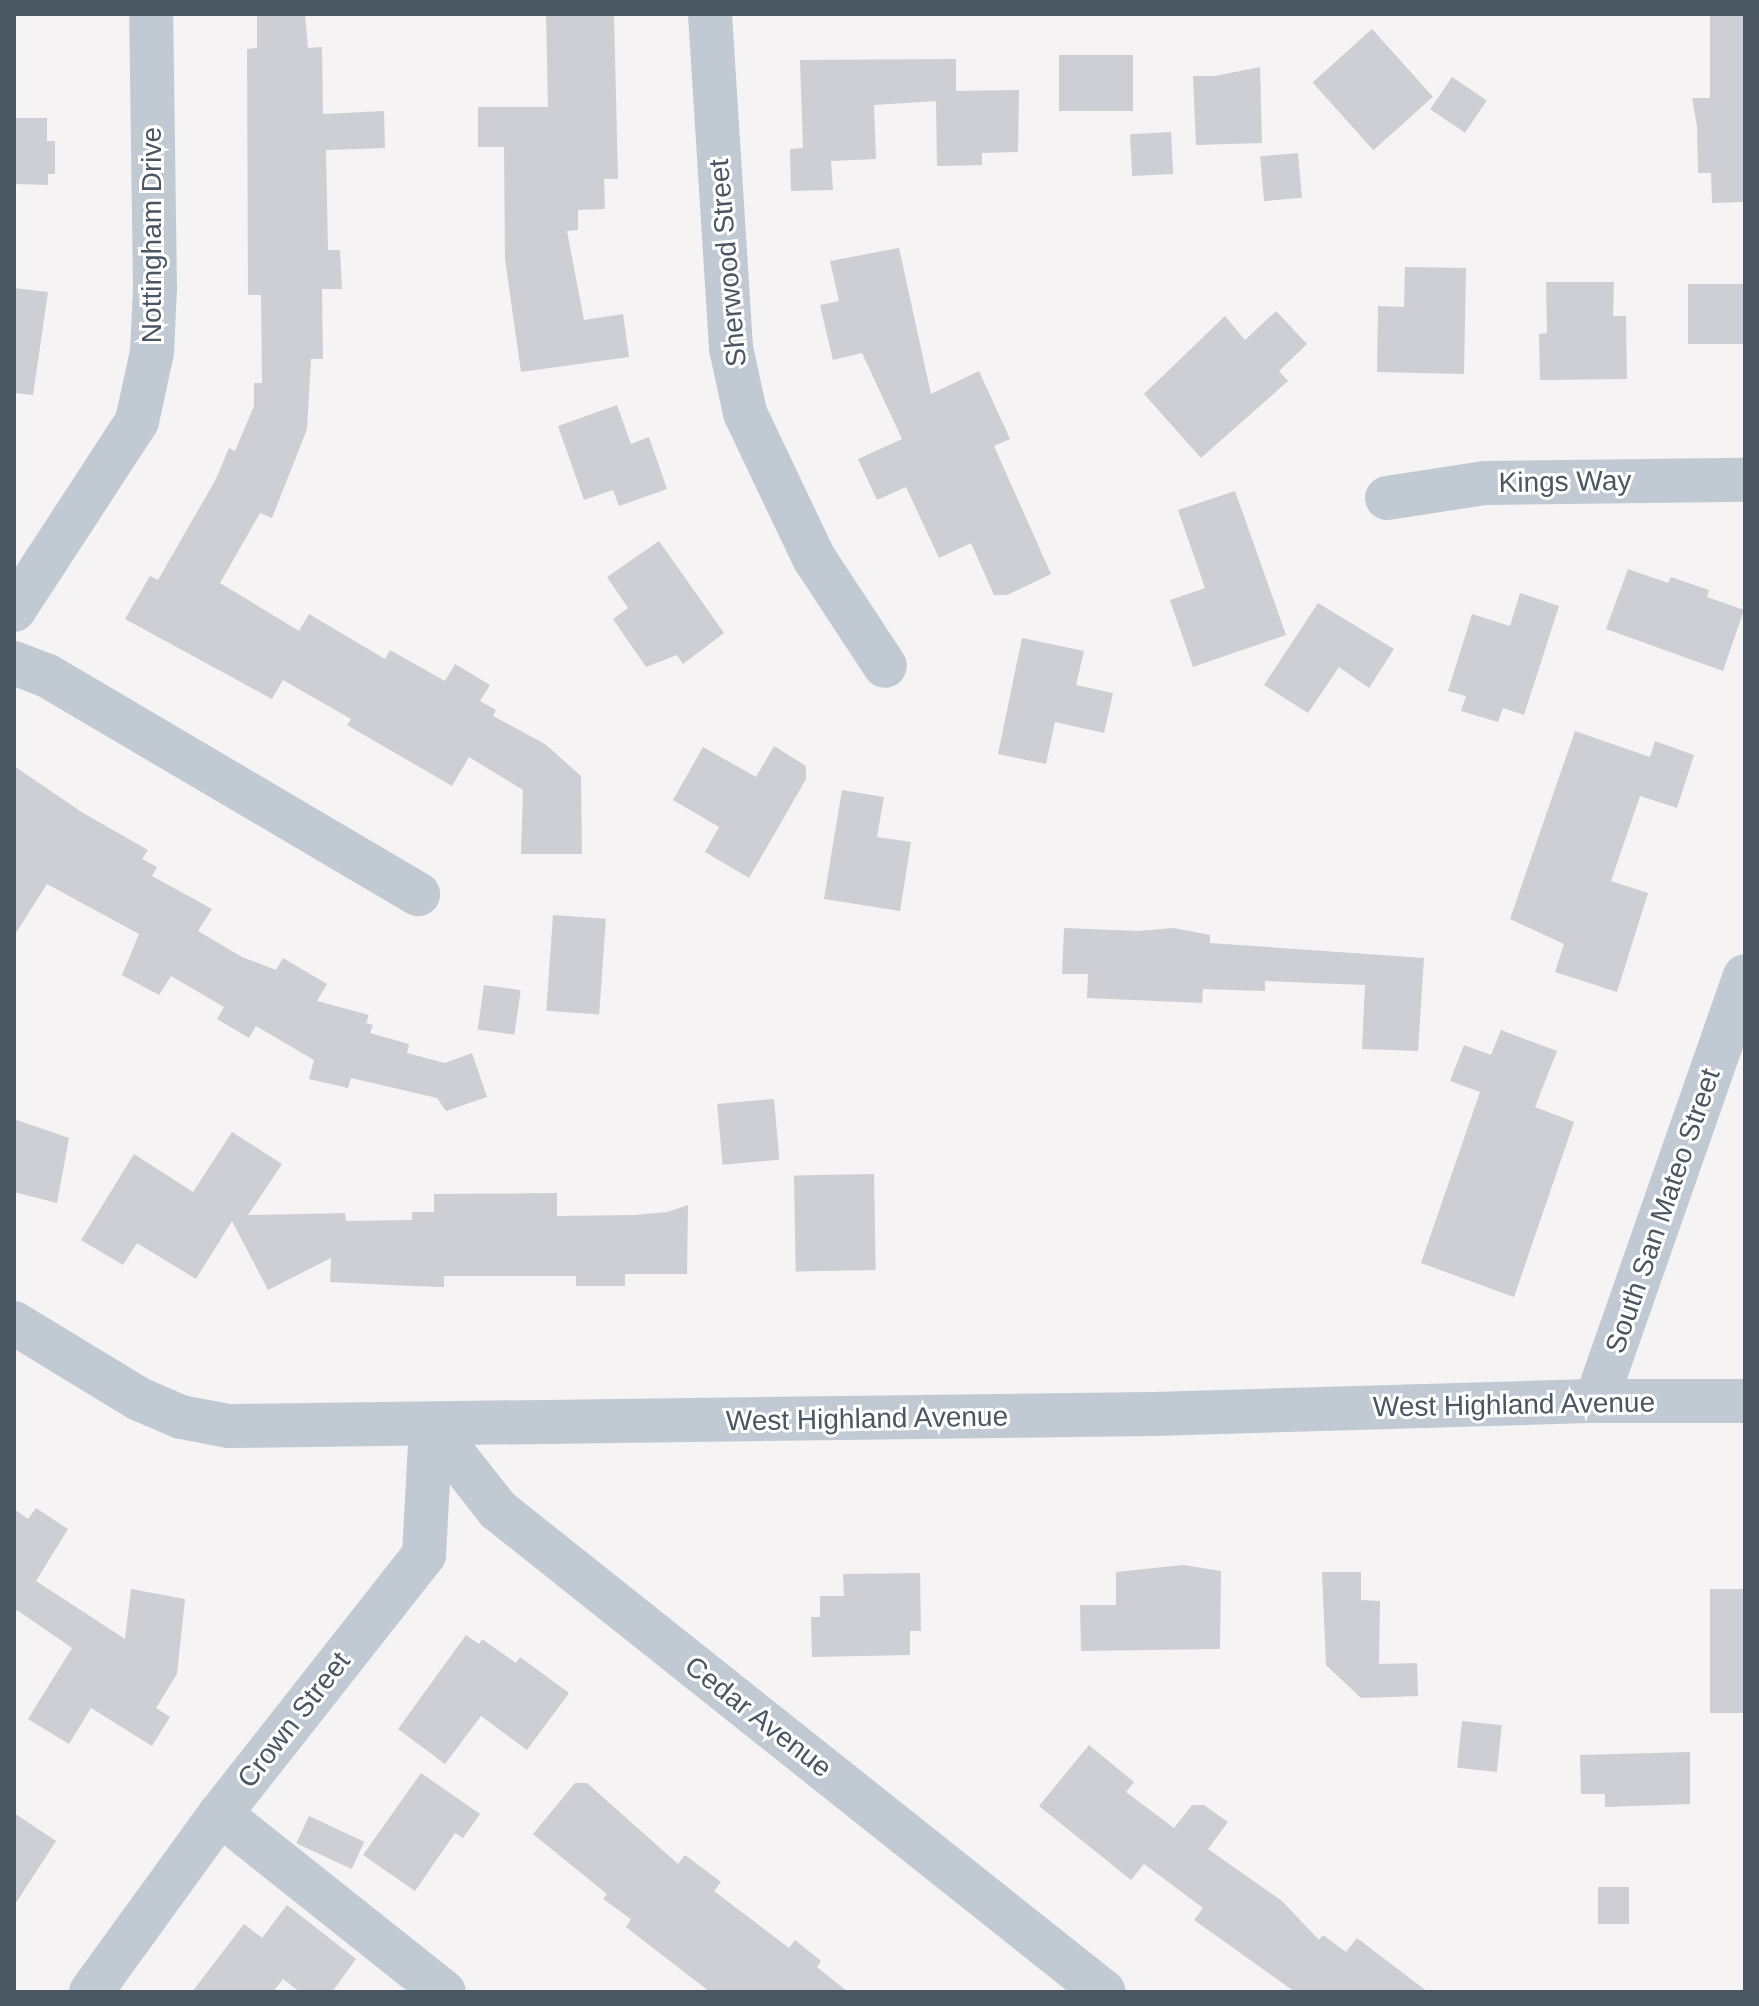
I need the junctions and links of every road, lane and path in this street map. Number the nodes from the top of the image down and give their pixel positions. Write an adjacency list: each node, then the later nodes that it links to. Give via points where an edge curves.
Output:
1 (151, 14): 5 (street, Nottingham Drive, via 155,289 152,352 137,421)
2 (710, 14): 7 (street, Sherwood Street, via 731,348 745,413 814,558)
3 (1745, 480): 4 (street, Kings Way, via 1485,483)
4 (1387, 498)
5 (14, 610)
6 (14, 663): 8 (street, via 46,675)
7 (885, 666)
8 (418, 894)
9 (1745, 976): 11 (street, South San Mateo Street)
10 (14, 1323): 13 (street, West Highland Avenue, via 139,1399 181,1417 229,1426)
11 (1596, 1401): 12 (street, West Highland Avenue); 13 (street, West Highland Avenue, via 1137,1415)
12 (1745, 1401)
13 (431, 1425): 14 (street, Crown Street, via 424,1555); 17 (street, Cedar Avenue, via 498,1510)
14 (220, 1814): 15 (street, Crown Street); 16 (street)
15 (91, 1992)
16 (444, 1992)
17 (1104, 1992)

